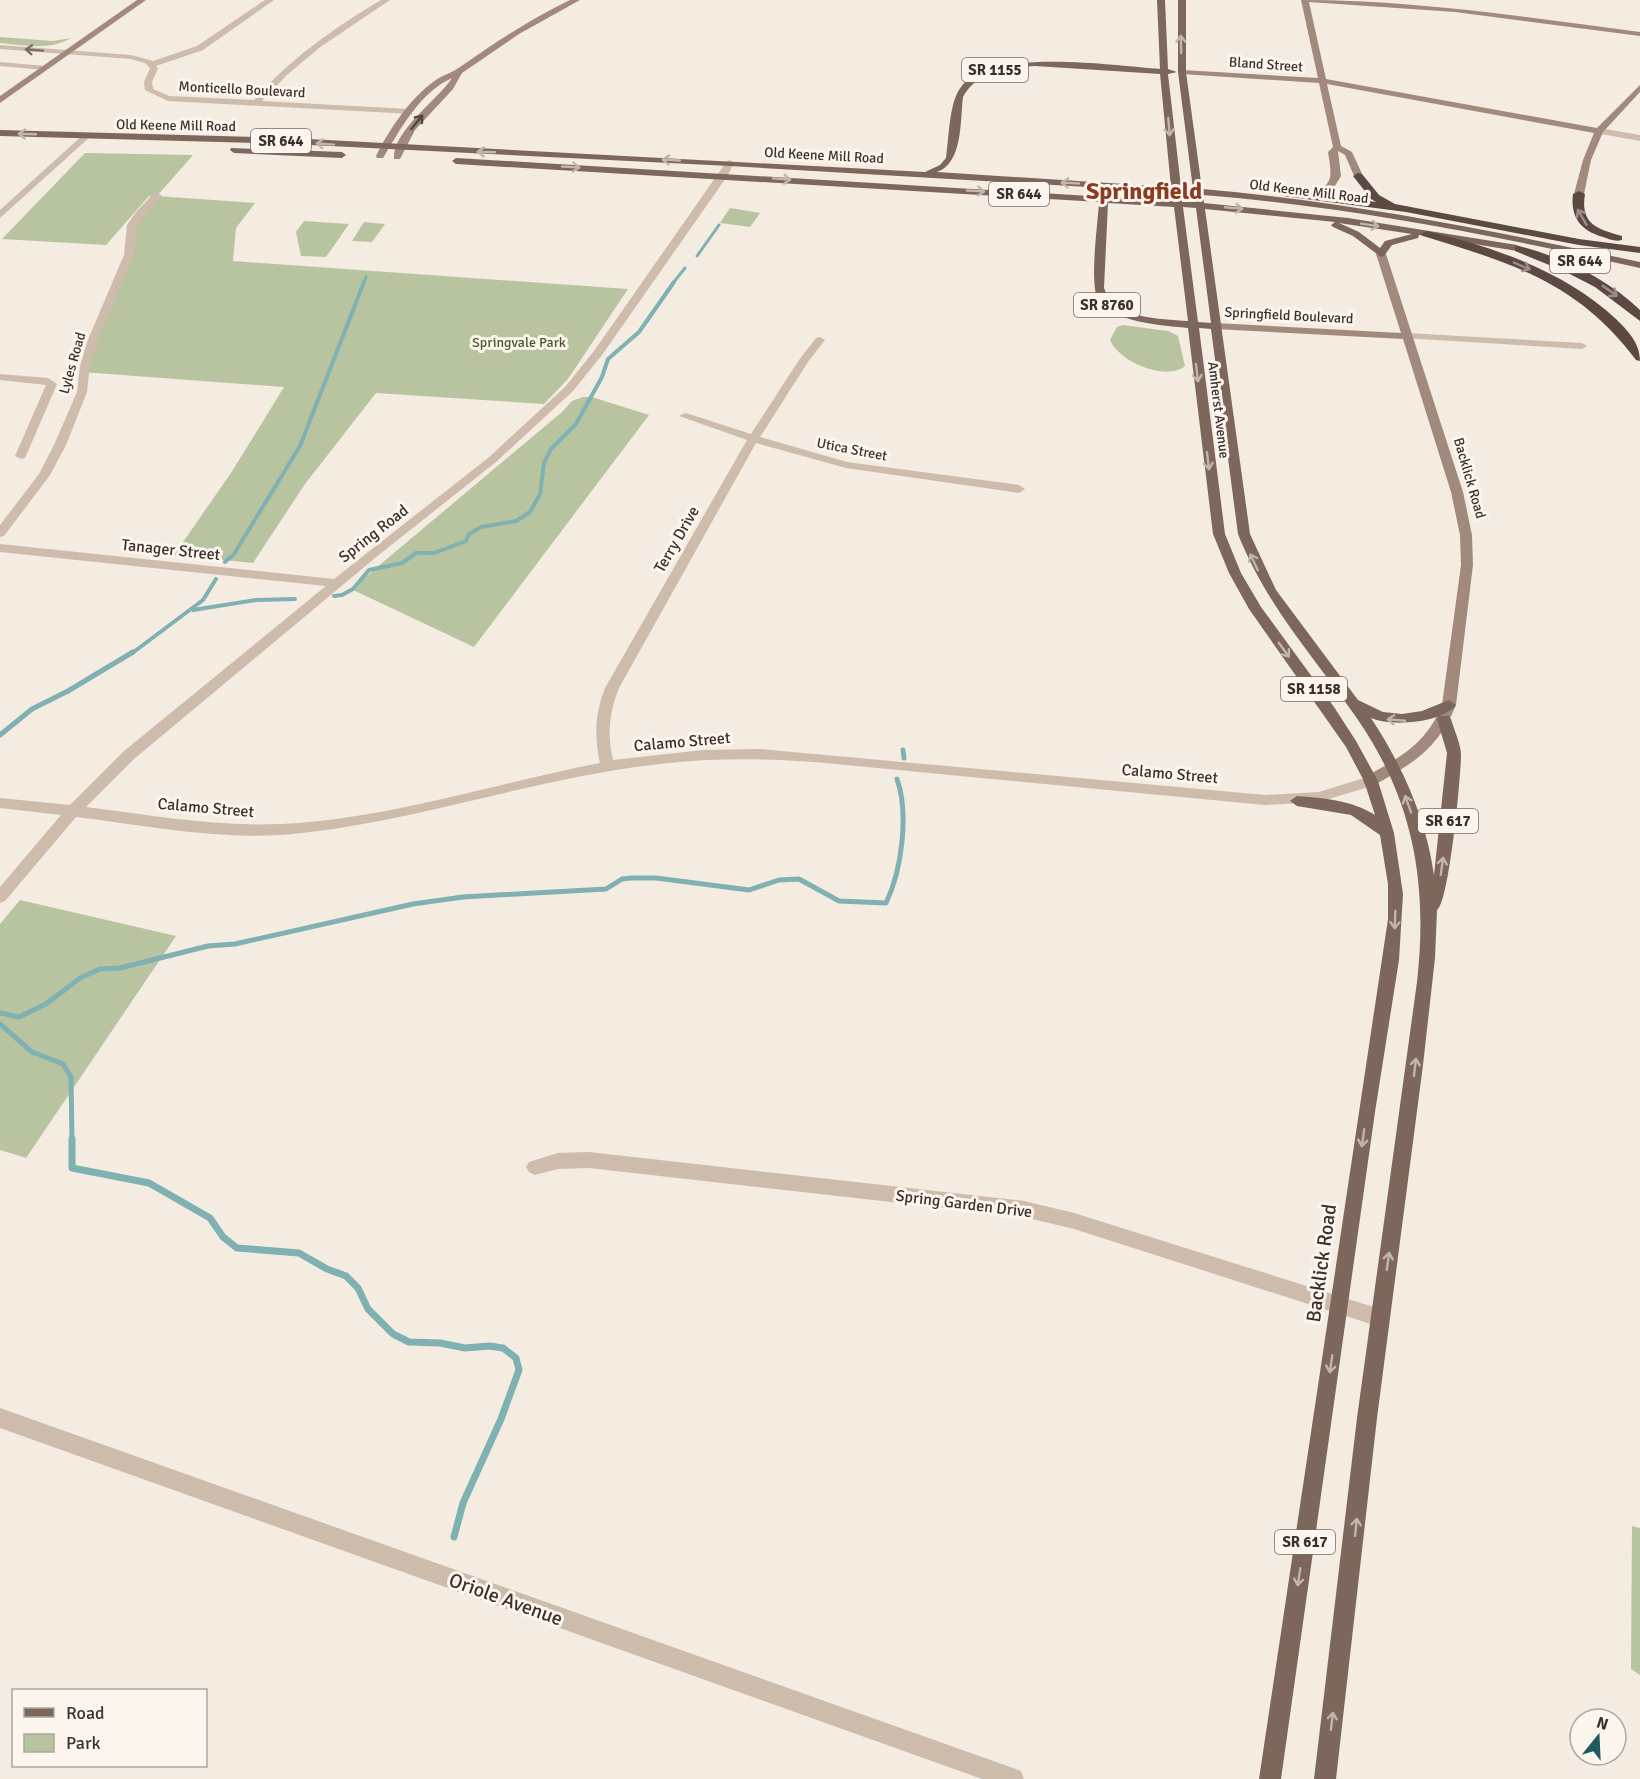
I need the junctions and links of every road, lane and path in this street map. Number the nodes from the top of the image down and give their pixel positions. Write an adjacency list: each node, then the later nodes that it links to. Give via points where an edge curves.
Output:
1 (142, 0): 11 (main road)
2 (270, 0): 13 (street, via 200,48)
3 (386, 0): 21 (street, via 287,70)
4 (576, 0): 17 (main road, via 505,38)
5 (1161, 0): 15 (main road, Amherst Avenue / SR 1158)
6 (1182, 0): 16 (main road, Amherst Avenue / SR 1158, one-way to 6)
7 (1305, 0): 18 (main road)
8 (1311, 0): 9 (main road, via 1455,10)
9 (1640, 34)
10 (0, 47): 11 (street, one-way to 10)
11 (68, 52): 13 (street, via 131,57); 14 (main road)
12 (0, 64): 14 (street)
13 (153, 64): 21 (street, Monticello Boulevard, via 147,86 155,94)
14 (45, 68): 20 (main road)
15 (1164, 71): 16 (main road, Bland Street / SR 1155); 35 (main road, Bland Street / SR 1155, via 1035,64 990,72 970,82 960,94); 58 (main road, Amherst Avenue / SR 1158, one-way to 58)
16 (1182, 72): 18 (main road, Bland Street / SR 1155); 59 (main road, Amherst Avenue / SR 1158)
17 (458, 73): 22 (main road, via 443,78); 32 (main road, one-way to 17, via 406,135 456,81)
18 (1323, 81): 23 (main road, Bland Street / SR 1155); 30 (main road)
19 (1640, 87): 23 (main road)
20 (0, 100)
21 (256, 103): 22 (street, Monticello Boulevard)
22 (409, 112): 31 (main road)
23 (1599, 131): 25 (street, Bland Street); 44 (main road)
24 (0, 133): 26 (main road, Old Keene Mill Road / SR 644, one-way to 24)
25 (1640, 138)
26 (87, 141): 28 (main road, Old Keene Mill Road / SR 644); 31 (main road, Old Keene Mill Road / SR 644, one-way to 26, via 279,141)
27 (60, 146): 28 (main road, Old Keene Mill Road / SR 644)
28 (76, 146): 48 (street)
29 (128, 147): 33 (main road, Old Keene Mill Road / SR 644)
30 (1337, 147): 40 (main road, via 1349,154); 43 (main road, via 1332,152 1336,176 1332,185 1307,193)
31 (379, 153): 32 (main road, Old Keene Mill Road / SR 644)
32 (399, 153): 34 (main road, Old Keene Mill Road / SR 644); 37 (main road, Old Keene Mill Road / SR 644, one-way to 32)
33 (354, 155)
34 (409, 158)
35 (950, 158): 38 (main road, via 939,170); 41 (main road, via 959,170)
36 (443, 160): 39 (main road, Old Keene Mill Road / SR 644, one-way to 39)
37 (730, 163): 38 (main road, Old Keene Mill Road / SR 644); 39 (street, Spring Road)
38 (917, 174): 41 (main road, Old Keene Mill Road / SR 644)
39 (723, 175): 46 (main road, Old Keene Mill Road / SR 644, one-way to 46); 71 (street, Spring Road, via 569,389 492,460)
40 (1358, 176): 47 (highway, via 1375,197)
41 (990, 178): 42 (main road, Old Keene Mill Road / SR 644, one-way to 41)
42 (1142, 187): 43 (main road); 55 (main road, Old Keene Mill Road / SR 644, via 1394,216)
43 (1282, 193): 47 (highway)
44 (1579, 194): 51 (highway, one-way to 44, via 1587,226 1577,213)
45 (157, 195): 69 (street, Lyles Road, via 132,225 129,255 93,342 82,392 60,446 44,475)
46 (1104, 199): 49 (main road, Old Keene Mill Road / SR 644, one-way to 49); 58 (main road, Springfield Boulevard / SR 8760, via 1100,298 1114,310 1132,316)
47 (1406, 209): 53 (highway)
48 (0, 215)
49 (1313, 217): 50 (main road, Old Keene Mill Road / SR 644, one-way to 50); 54 (main road, via 1349,230)
50 (1426, 234): 52 (main road, Old Keene Mill Road / SR 644); 54 (main road, via 1394,240 1384,246); 63 (highway, one-way to 63, via 1508,260 1562,285 1607,316)
51 (1640, 243)
52 (1519, 249): 56 (main road, Old Keene Mill Road / SR 644); 57 (highway, one-way to 57, via 1587,277)
53 (1640, 250)
54 (1381, 254): 60 (main road, Backlick Road / SR 617)
55 (1640, 265)
56 (1640, 275)
57 (1640, 317)
58 (1191, 324): 59 (main road, Springfield Boulevard / SR 8760); 76 (main road, Amherst Avenue / SR 1158, one-way to 76, via 1215,514 1227,557 1250,602 1335,720)
59 (1215, 326): 60 (main road, Springfield Boulevard / SR 8760); 72 (main road, Amherst Avenue / SR 1158, one-way to 59, via 1282,612 1250,553 1238,507)
60 (1407, 336): 62 (street, Springfield Boulevard); 73 (main road, Backlick Road / SR 617, via 1466,535 1467,565)
61 (820, 340): 66 (street, Terry Drive)
62 (1582, 346)
63 (1640, 357)
64 (0, 377): 67 (street, via 52,384)
65 (684, 416): 66 (street, Utica Street)
66 (753, 439): 68 (street, Utica Street, via 846,465); 74 (street, Terry Drive, via 612,688 601,728)
67 (21, 456)
68 (1019, 489)
69 (0, 533)
70 (0, 548): 71 (street, Tanager Street)
71 (337, 583): 79 (street, Spring Road, via 129,755)
72 (1347, 696): 73 (main road, one-way to 72, via 1392,721 1371,713); 75 (main road, Amherst Avenue / SR 1158, via 1380,742)
73 (1447, 712): 75 (main road, Backlick Road / SR 617, via 1432,741); 82 (main road, SR 617, one-way to 73, via 1442,871 1453,772)
74 (608, 767): 77 (street, Calamo Street, via 682,756 762,754); 79 (street, Calamo Street, via 384,815 296,828 204,827)
75 (1393, 768): 76 (main road, Backlick Road / SR 617); 82 (main road, SR 1158, one-way to 75, via 1422,850)
76 (1370, 781): 77 (street, Calamo Street, via 1333,795); 80 (main road, Backlick Road / SR 617)
77 (1297, 801): 80 (main road, via 1359,811)
78 (0, 803): 79 (street, Calamo Street)
79 (73, 811): 81 (street, Spring Road)
80 (1387, 833): 84 (main road, Backlick Road / SR 617, one-way to 84, via 1395,880 1396,926)
81 (0, 897)
82 (1431, 923): 85 (main road, SR 617, one-way to 82)
83 (535, 1167): 84 (street, Spring Garden Drive, via 558,1161 590,1160 1024,1209 1074,1221)
84 (1340, 1306): 85 (street, Spring Garden Drive); 88 (main road, Backlick Road / SR 617, one-way to 88)
85 (1380, 1318): 89 (main road, SR 617, one-way to 85)
86 (0, 1418): 87 (street, Oriole Avenue)
87 (1012, 1779)
88 (1270, 1779)
89 (1325, 1779)

